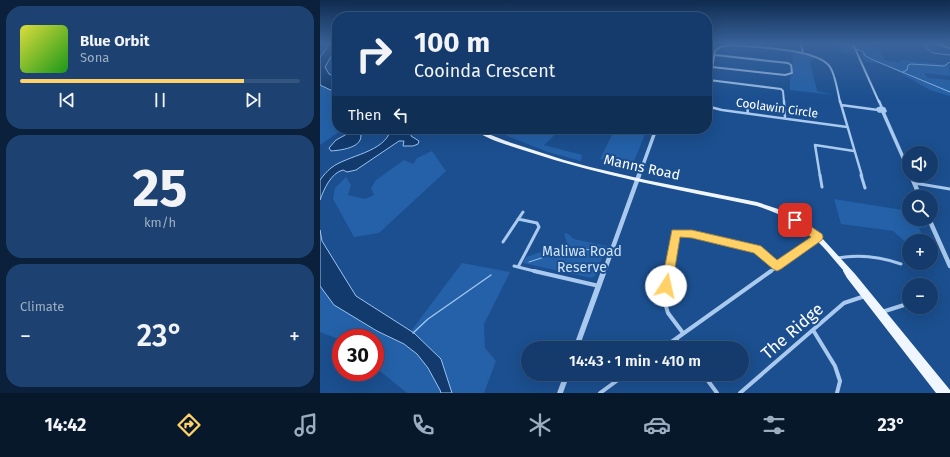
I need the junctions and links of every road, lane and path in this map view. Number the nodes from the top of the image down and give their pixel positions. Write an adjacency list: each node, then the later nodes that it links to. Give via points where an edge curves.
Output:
1 (713, 62): 5 (street)
2 (782, 62): 5 (street, via 790,64 792,73 787,75)
3 (826, 62): 8 (street)
4 (861, 62): 10 (street)
5 (712, 67)
6 (712, 78): 12 (street, via 781,89)
7 (746, 101): 11 (street)
8 (841, 105): 10 (street); 13 (street)
9 (712, 107): 11 (street, Coolawin Circle)
10 (881, 110): 17 (street)
11 (748, 113): 12 (street, Coolawin Circle)
12 (785, 118): 13 (street, Coolawin Circle)
13 (847, 126): 16 (street)
14 (485, 134): 18 (main road, Manns Road, via 568,162)
15 (654, 134): 18 (street)
16 (854, 151): 20 (street, via 816,145); 21 (street)
17 (902, 156)
18 (639, 179): 27 (main road, Manns Road, via 773,209 795,220); 34 (street)
19 (914, 183): 22 (street); 23 (street)
20 (822, 187)
21 (865, 188)
22 (950, 189)
23 (917, 190)
24 (523, 212): 25 (street)
25 (518, 219): 28 (street); 34 (street, via 537,223 539,227 516,267)
26 (932, 226): 32 (street)
27 (818, 237): 29 (main road, Manns Road); 31 (street)
28 (503, 242)
29 (836, 258): 30 (street, via 869,255); 33 (main road, Manns Road)
30 (901, 264)
31 (777, 266): 39 (street); 39 (street, via 757,249 676,232 664,300 668,313)
32 (950, 266)
33 (846, 270): 35 (main road, Manns Road); 37 (main road, Manns Road, via 854,276)
34 (599, 286): 41 (street)
35 (865, 296): 37 (main road, Manns Road); 38 (street, The Ridge, via 844,303)
36 (902, 306): 37 (street)
37 (880, 312): 52 (main road, Manns Road); 53 (main road, Manns Road)
38 (812, 330): 50 (street, The Ridge); 51 (street, via 836,366 840,381)
39 (683, 333): 40 (street)
40 (676, 338): 42 (street); 43 (street)
41 (579, 341)
42 (672, 341)
43 (678, 341)
44 (564, 381): 47 (street)
45 (616, 381): 48 (street)
46 (708, 381): 49 (street)
47 (560, 393)
48 (600, 393)
49 (717, 393)
50 (740, 393)
51 (837, 393)
52 (941, 393)
53 (947, 393)

